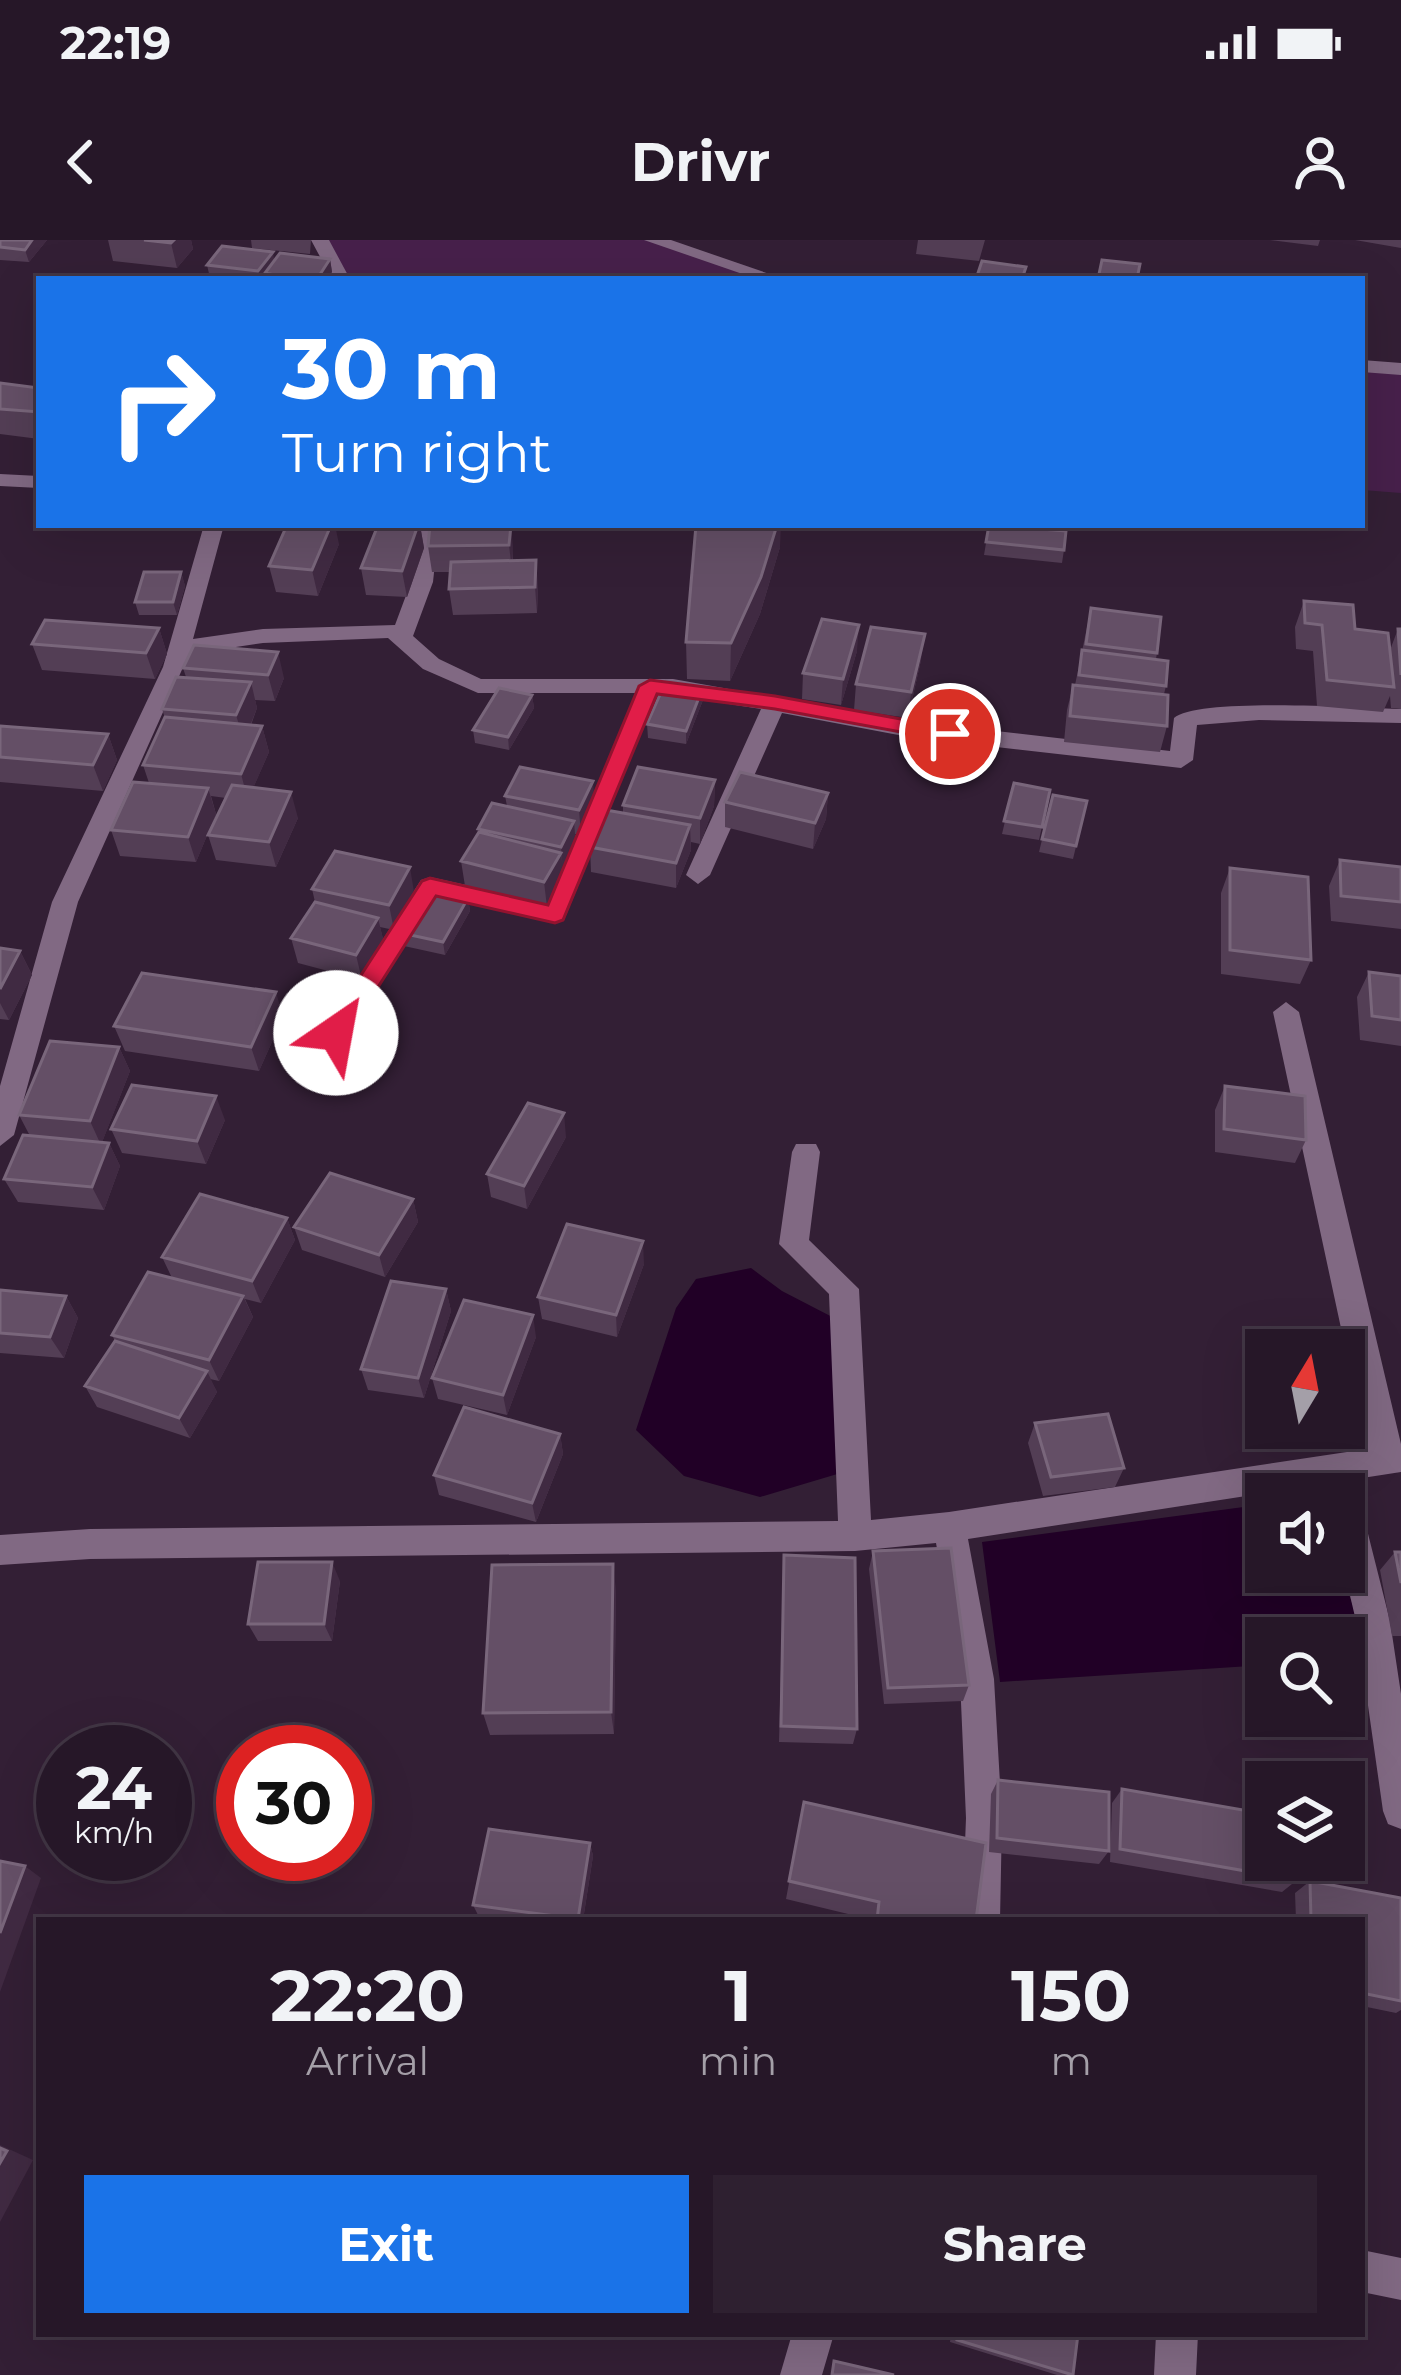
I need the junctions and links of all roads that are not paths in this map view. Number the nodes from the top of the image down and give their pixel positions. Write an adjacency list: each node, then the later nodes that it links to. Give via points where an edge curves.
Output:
1 (320, 240): 3 (street)
2 (653, 240): 4 (street)
3 (339, 276)
4 (766, 276)
5 (1365, 366): 6 (street)
6 (1401, 369)
7 (0, 480): 8 (street)
8 (36, 482)
9 (213, 528): 12 (street)
10 (429, 528): 11 (street, via 422,582)
11 (401, 638): 12 (street, via 394,631 263,636); 13 (street, via 430,664 478,686)
12 (180, 648): 19 (street, via 65,902)
13 (650, 686): 14 (street); 18 (street, via 555,914 430,886)
14 (775, 703): 15 (street, via 909,729 1181,760 1186,718); 16 (street)
15 (1401, 716)
16 (698, 875)
17 (1286, 1012): 21 (street)
18 (336, 1033)
19 (0, 1135)
20 (806, 1152): 25 (street, via 794,1244 844,1289)
21 (1393, 1459): 22 (street)
22 (1365, 1475)
23 (1245, 1498): 24 (street)
24 (949, 1527): 25 (street); 29 (street, via 976,1679)
25 (856, 1535): 26 (street)
26 (0, 1550)
27 (1365, 1588): 28 (street)
28 (1401, 1810)
29 (981, 1917)
30 (1365, 2272): 31 (street)
31 (1401, 2279)
32 (812, 2337): 34 (street)
33 (1178, 2337): 35 (street)
34 (801, 2375)
35 (1175, 2375)

